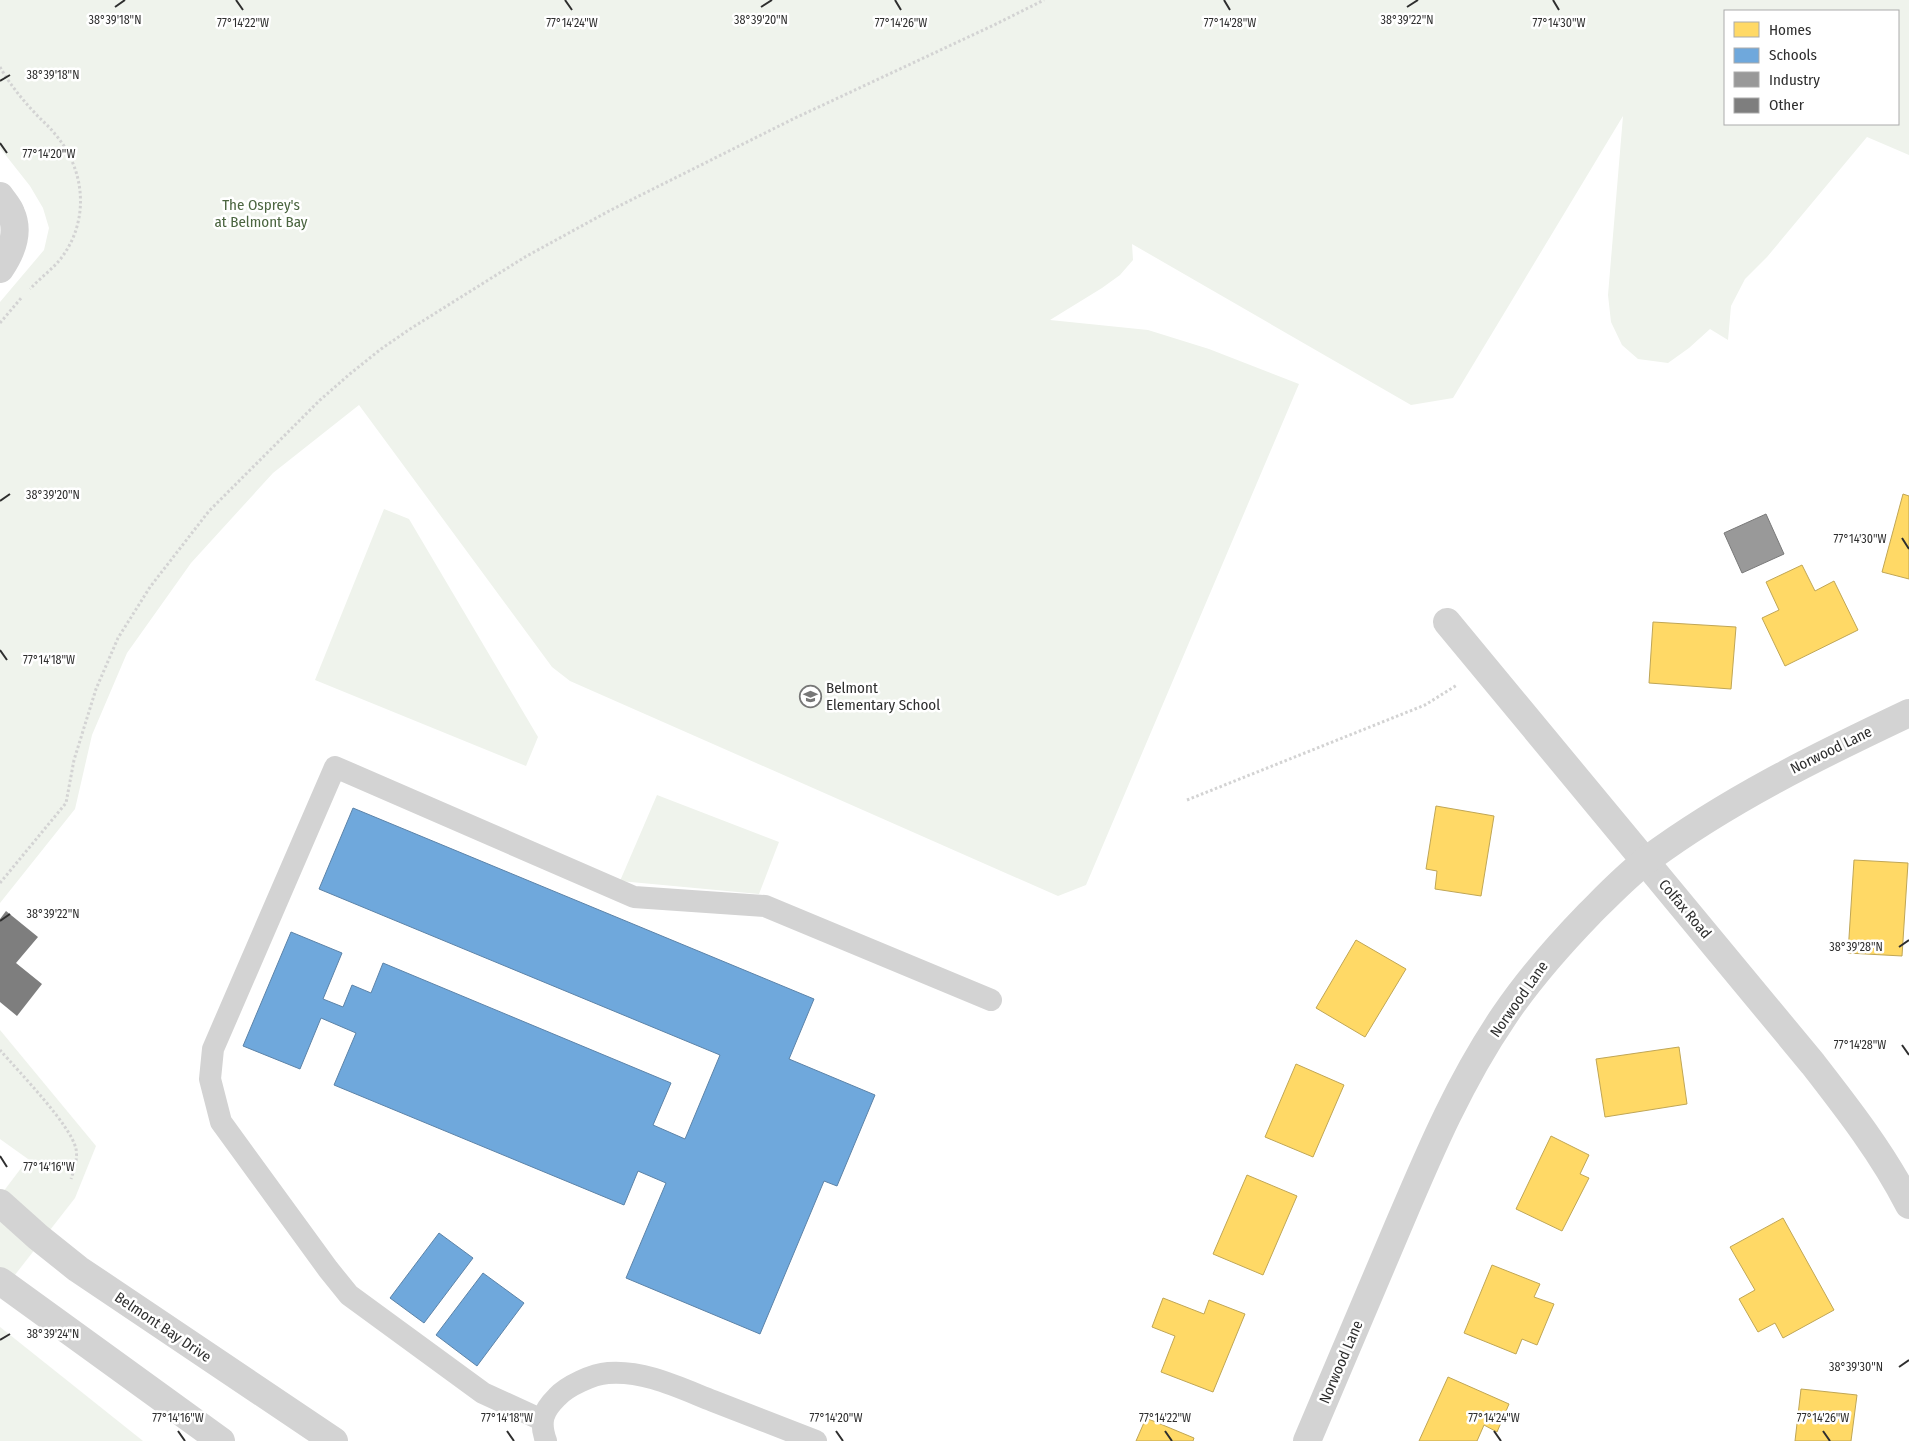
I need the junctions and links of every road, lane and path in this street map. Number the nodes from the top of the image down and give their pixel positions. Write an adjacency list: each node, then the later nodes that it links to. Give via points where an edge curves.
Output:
1 (1044, 0): 11 (path, via 609,211 525,257 410,328 351,373 209,510 150,587 118,638 96,689 74,760 66,803)
2 (0, 66): 5 (path, via 68,154 80,182 81,211 63,256)
3 (0, 196): 4 (street, via 11,213 15,233 8,258)
4 (0, 270)
5 (0, 323)
6 (1447, 622): 7 (street, Colfax Road)
7 (1482, 663): 9 (path, via 1462,682 1425,704); 10 (street, Colfax Road)
8 (1909, 713): 10 (street, Norwood Lane, via 1798,766 1743,797)
9 (1187, 800)
10 (1646, 861): 16 (street, Colfax Road, via 1813,1064 1893,1175); 22 (street, Norwood Lane, via 1552,952 1504,1016 1455,1098)
11 (0, 883)
12 (990, 1000): 18 (lane, via 765,906 634,897 335,767 213,1049 210,1080 221,1122 349,1295 482,1393)
13 (0, 1050): 14 (path, via 71,1136 77,1155)
14 (72, 1180)
15 (0, 1203): 20 (street, Belmont Bay Drive, via 78,1269)
16 (1909, 1205)
17 (0, 1281): 19 (street)
18 (544, 1430): 21 (lane, via 547,1407 561,1393 581,1381 607,1373 640,1375 669,1384)
19 (221, 1441)
20 (334, 1441)
21 (816, 1441)
22 (1307, 1441)

